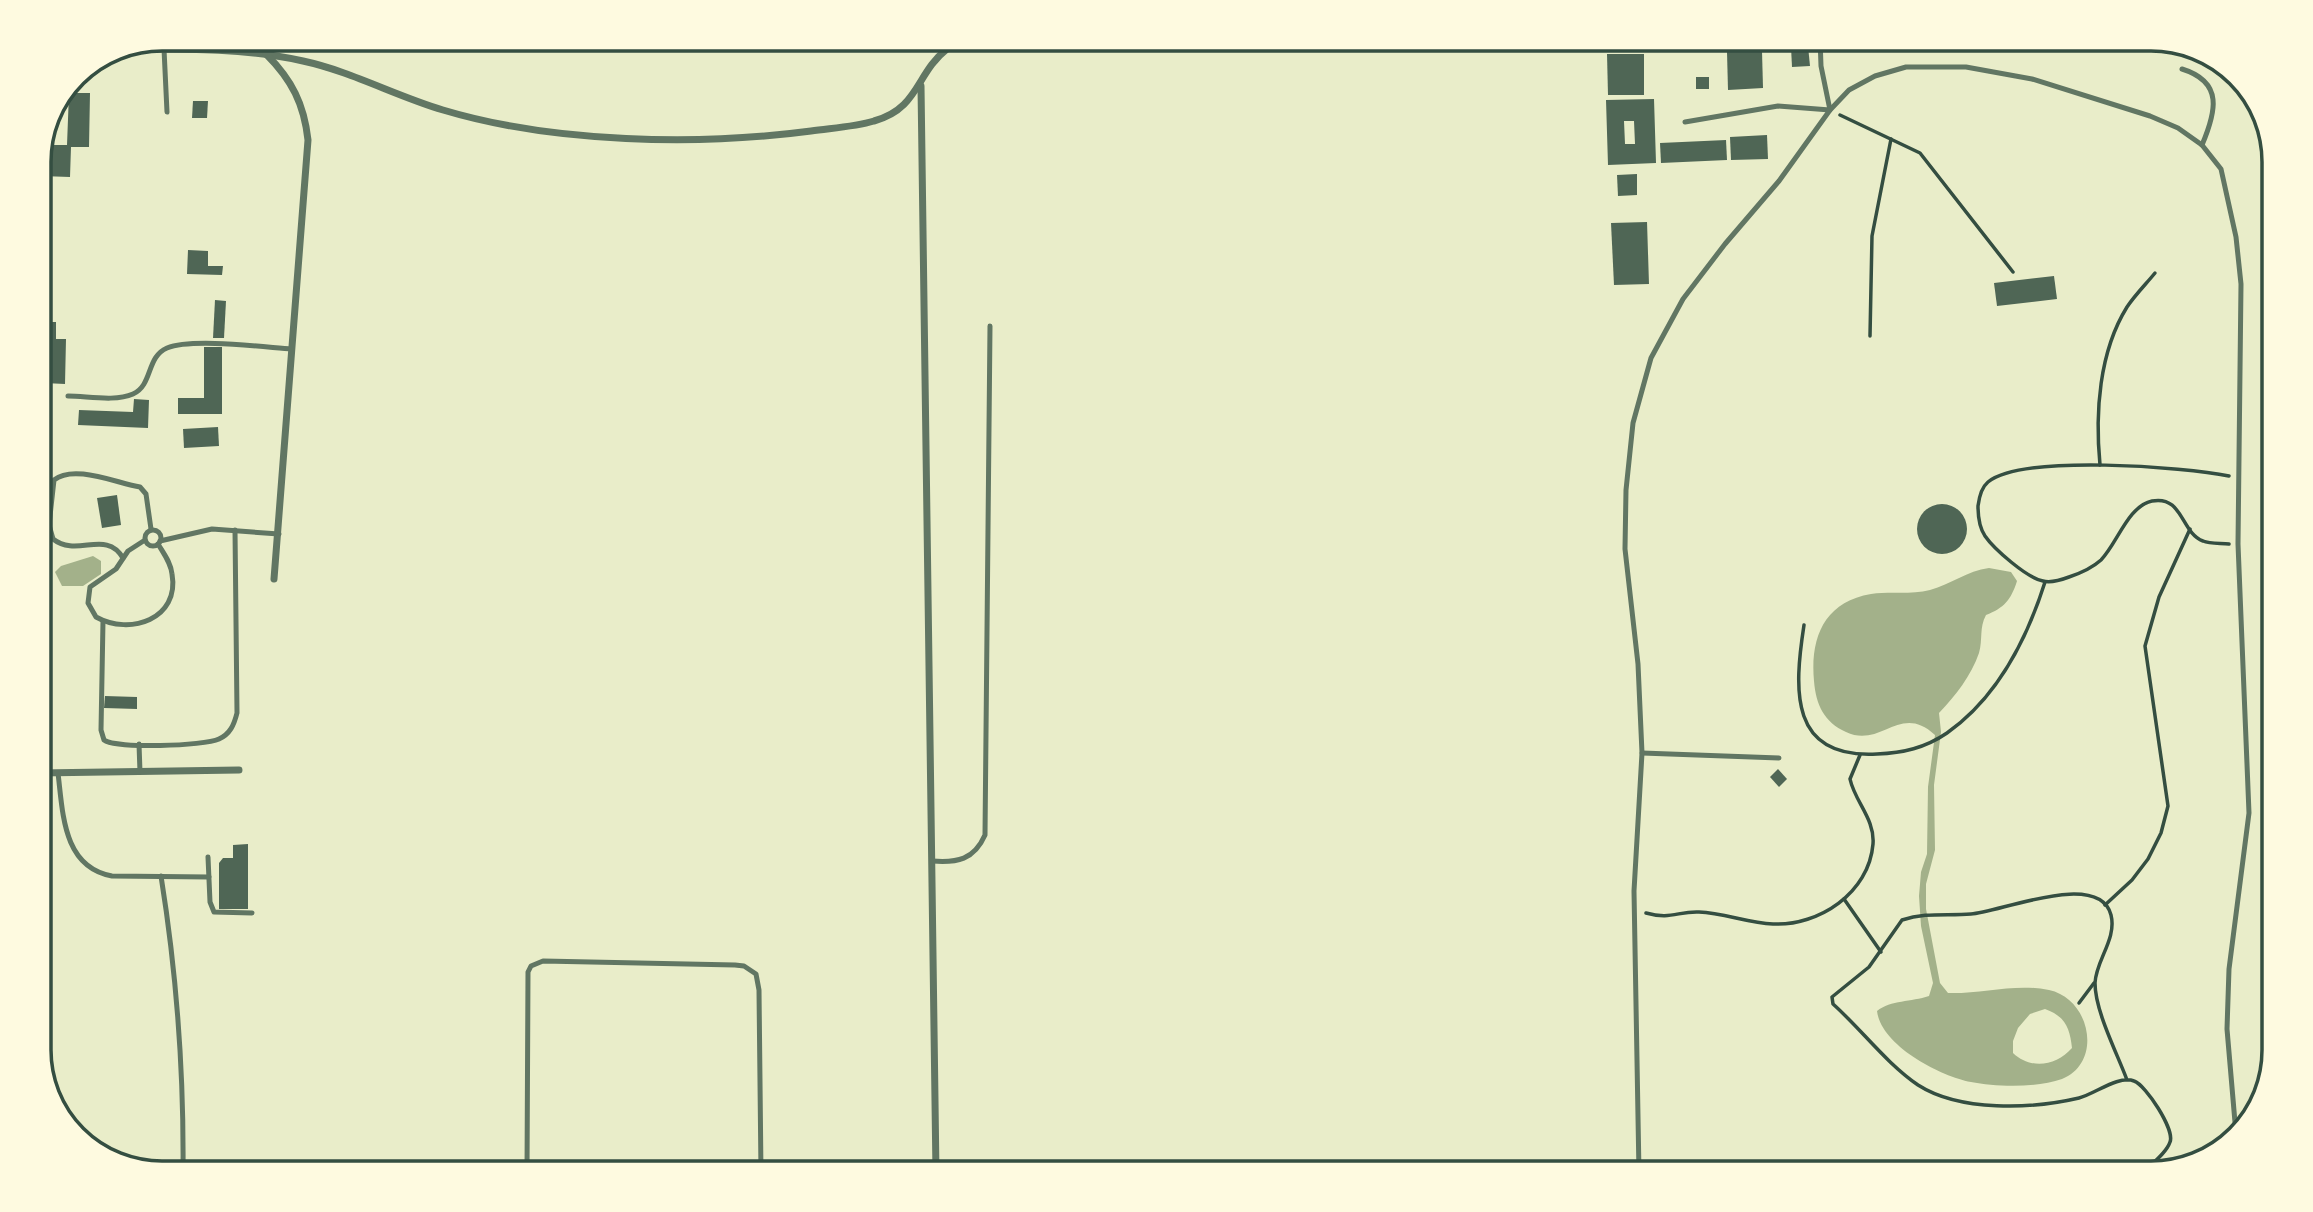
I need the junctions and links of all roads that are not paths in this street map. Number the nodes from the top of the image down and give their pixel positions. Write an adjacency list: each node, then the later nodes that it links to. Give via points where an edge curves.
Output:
1 (164, 51): 9 (lane)
2 (225, 51): 5 (street)
3 (946, 51): 7 (street)
4 (1820, 51): 8 (lane)
5 (265, 54): 7 (street, via 305,61 445,111 553,130 648,138 785,134 874,121 893,114); 13 (street, via 297,92 308,141)
6 (2182, 69): 11 (lane, via 2203,79 2214,99 2213,118)
7 (921, 86): 33 (street)
8 (1829, 110): 10 (lane, via 1778,106); 11 (lane, via 1849,90 1875,76 1906,67 1966,67 2032,79 2150,116); 26 (lane, via 1797,158 1683,299 1651,358 1633,423 1626,490 1625,549)
9 (167, 112)
10 (1685, 122)
11 (2202, 145): 37 (lane, via 2221,169 2236,237 2241,296 2238,544 2249,813 2229,969 2227,1029)
12 (990, 326): 33 (lane, via 985,835 972,855 961,861)
13 (292, 349): 14 (lane, via 169,347 158,353 145,383 130,396); 19 (street)
14 (68, 396)
15 (51, 507): 16 (lane, via 54,480 64,475 83,474 140,487 146,494)
16 (151, 530): 20 (lane); 21 (lane, via 159,532)
17 (235, 530): 19 (lane); 21 (lane, via 198,530); 25 (lane, via 238,703 234,723 229,732 211,742)
18 (51, 532): 22 (lane, via 59,544 76,548 105,543)
19 (279, 534): 23 (street)
20 (145, 540): 21 (lane, via 151,546); 22 (lane)
21 (159, 543): 24 (lane, via 172,571 167,604 141,624)
22 (122, 558): 24 (lane, via 116,569 90,587 91,611)
23 (274, 579)
24 (103, 621): 25 (lane, via 101,735 113,744)
25 (139, 744): 29 (lane)
26 (1642, 753): 27 (lane); 42 (lane, via 1634,909)
27 (1779, 758)
28 (239, 770): 29 (street)
29 (140, 772): 31 (street)
30 (51, 773): 31 (street)
31 (58, 773): 34 (lane, via 70,841 85,866 112,876)
32 (208, 857): 35 (lane)
33 (932, 861): 41 (street)
34 (161, 876): 35 (lane); 38 (lane, via 180,1012)
35 (209, 877): 36 (lane, via 214,912)
36 (252, 913)
37 (2235, 1123)
38 (183, 1161)
39 (527, 1161): 40 (lane, via 528,972 543,961 735,965 756,974)
40 (761, 1161)
41 (936, 1161)
42 (1639, 1161)

